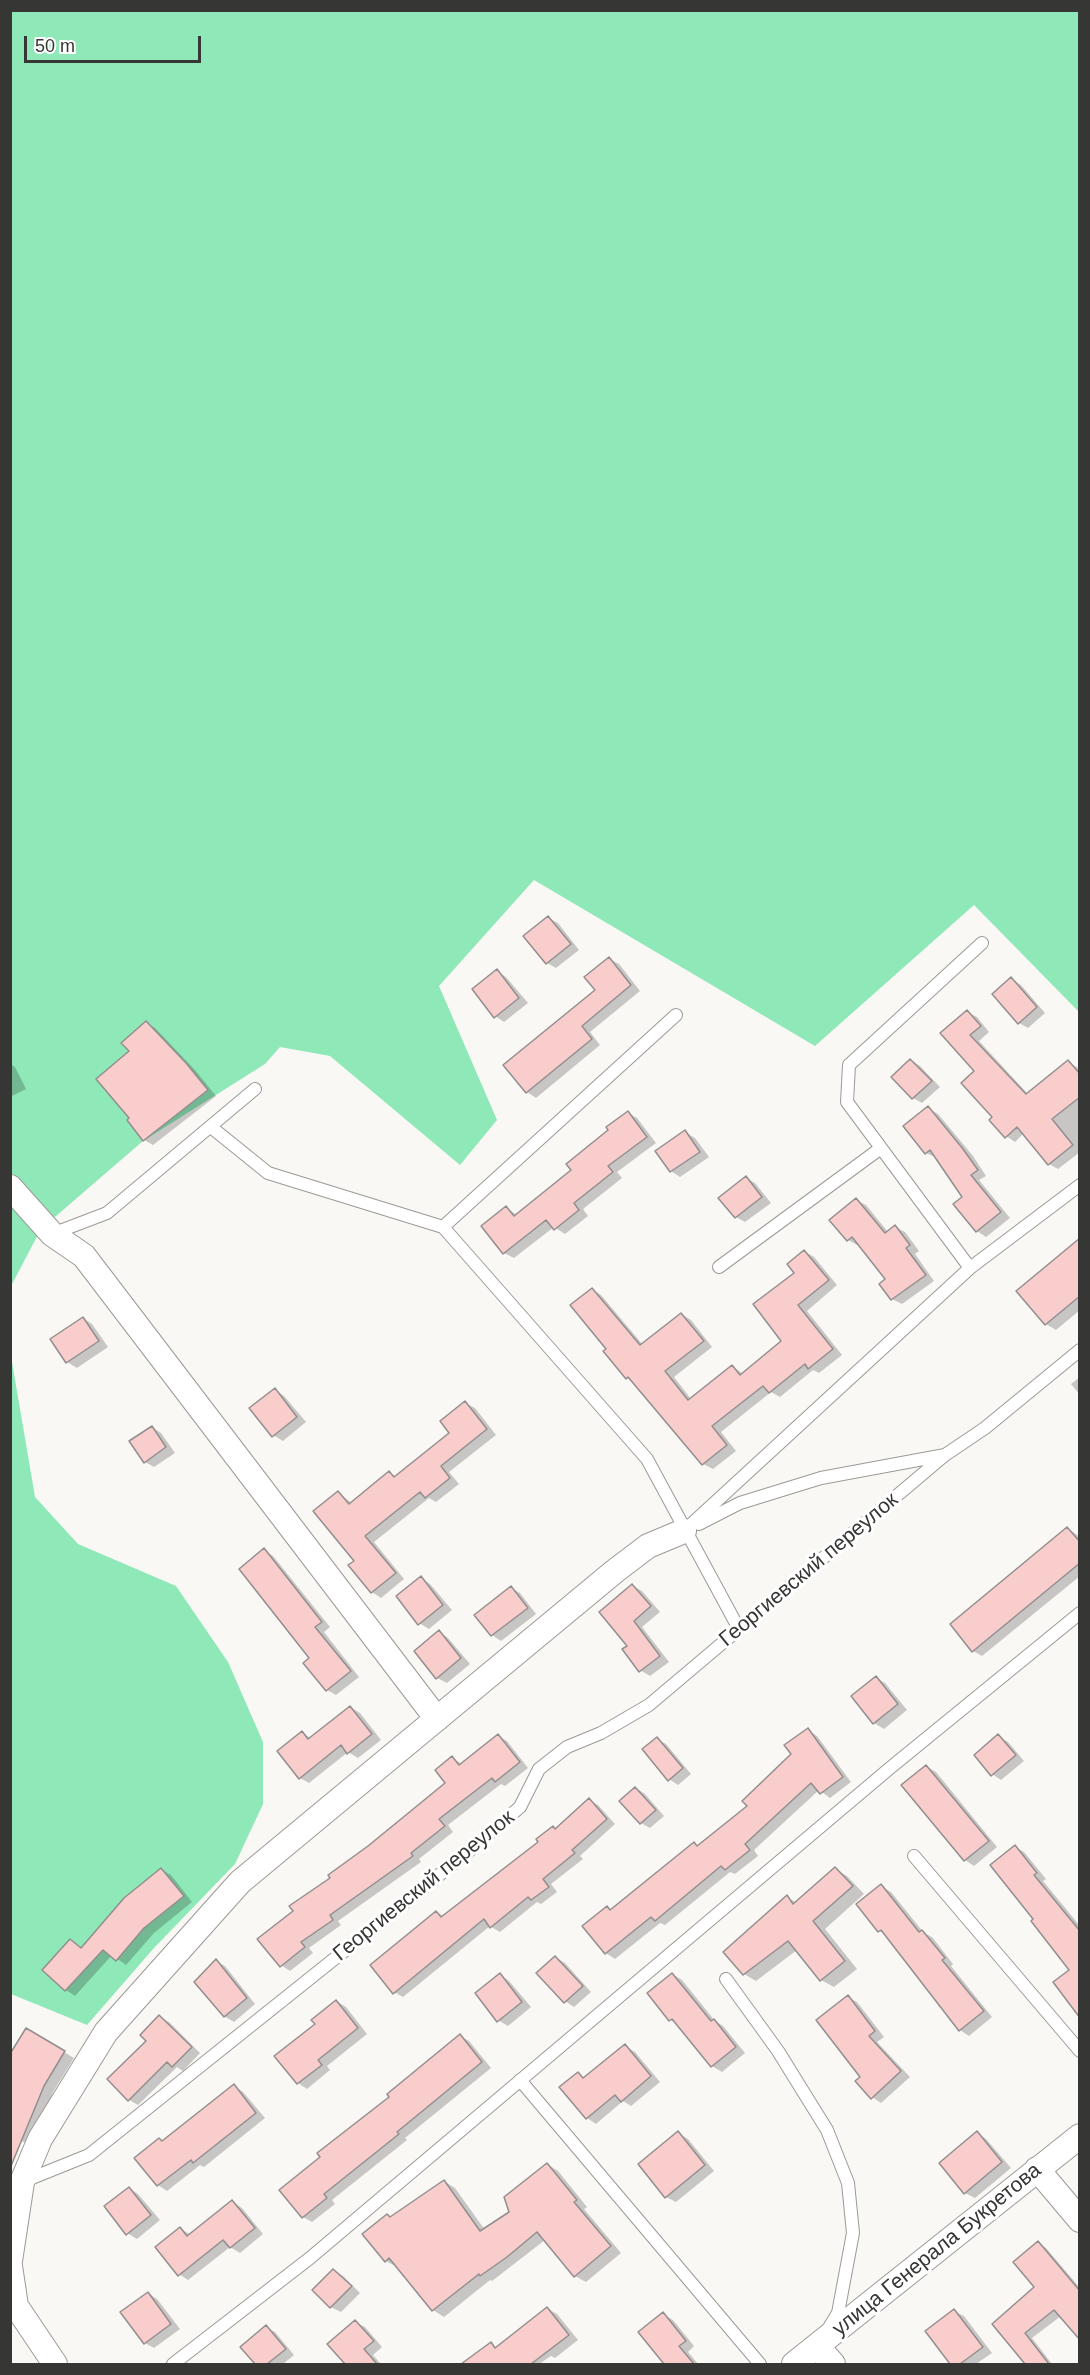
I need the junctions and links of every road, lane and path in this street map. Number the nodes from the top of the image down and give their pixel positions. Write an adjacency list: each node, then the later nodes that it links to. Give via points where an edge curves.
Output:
1 (982, 943): 5 (lane, via 849,1065 847,1102)
2 (676, 1015): 8 (lane)
3 (255, 1089): 4 (lane)
4 (211, 1127): 8 (lane, via 268,1173); 9 (lane, via 107,1213)
5 (881, 1148): 10 (lane); 11 (lane)
6 (1080, 1185): 11 (lane)
7 (10, 1187): 9 (street)
8 (443, 1227): 14 (lane, via 647,1460)
9 (52, 1234): 17 (street, via 84,1256)
10 (719, 1267)
11 (970, 1268): 14 (lane)
12 (1080, 1350): 13 (lane, Георгиевский переулок, via 985,1428)
13 (945, 1455): 14 (lane, via 821,1478 740,1503); 16 (lane, Георгиевский переулок)
14 (684, 1531): 16 (lane); 17 (street, via 648,1546 623,1564)
15 (1080, 1613): 21 (lane)
16 (739, 1629): 24 (lane, Георгиевский переулок, via 649,1705 601,1733 567,1747 539,1769 520,1807 468,1852 89,2155)
17 (436, 1719): 24 (street, via 240,1882 106,2032 40,2139)
18 (914, 1856): 20 (lane)
19 (726, 1979): 28 (lane, via 778,2051 827,2130 848,2183 853,2234 838,2313)
20 (1080, 2051)
21 (520, 2080): 30 (lane, via 310,2258); 31 (lane)
22 (1080, 2136): 23 (street, улица Генерала Букретова)
23 (1038, 2169): 25 (street); 28 (street, улица Генерала Букретова)
24 (22, 2182): 26 (street)
25 (1080, 2220)
26 (10, 2261)
27 (10, 2266): 29 (street, via 16,2306)
28 (817, 2346): 32 (street, улица Генерала Букретова); 33 (street)
29 (56, 2364)
30 (173, 2364)
31 (760, 2364)
32 (794, 2364)
33 (832, 2364)

